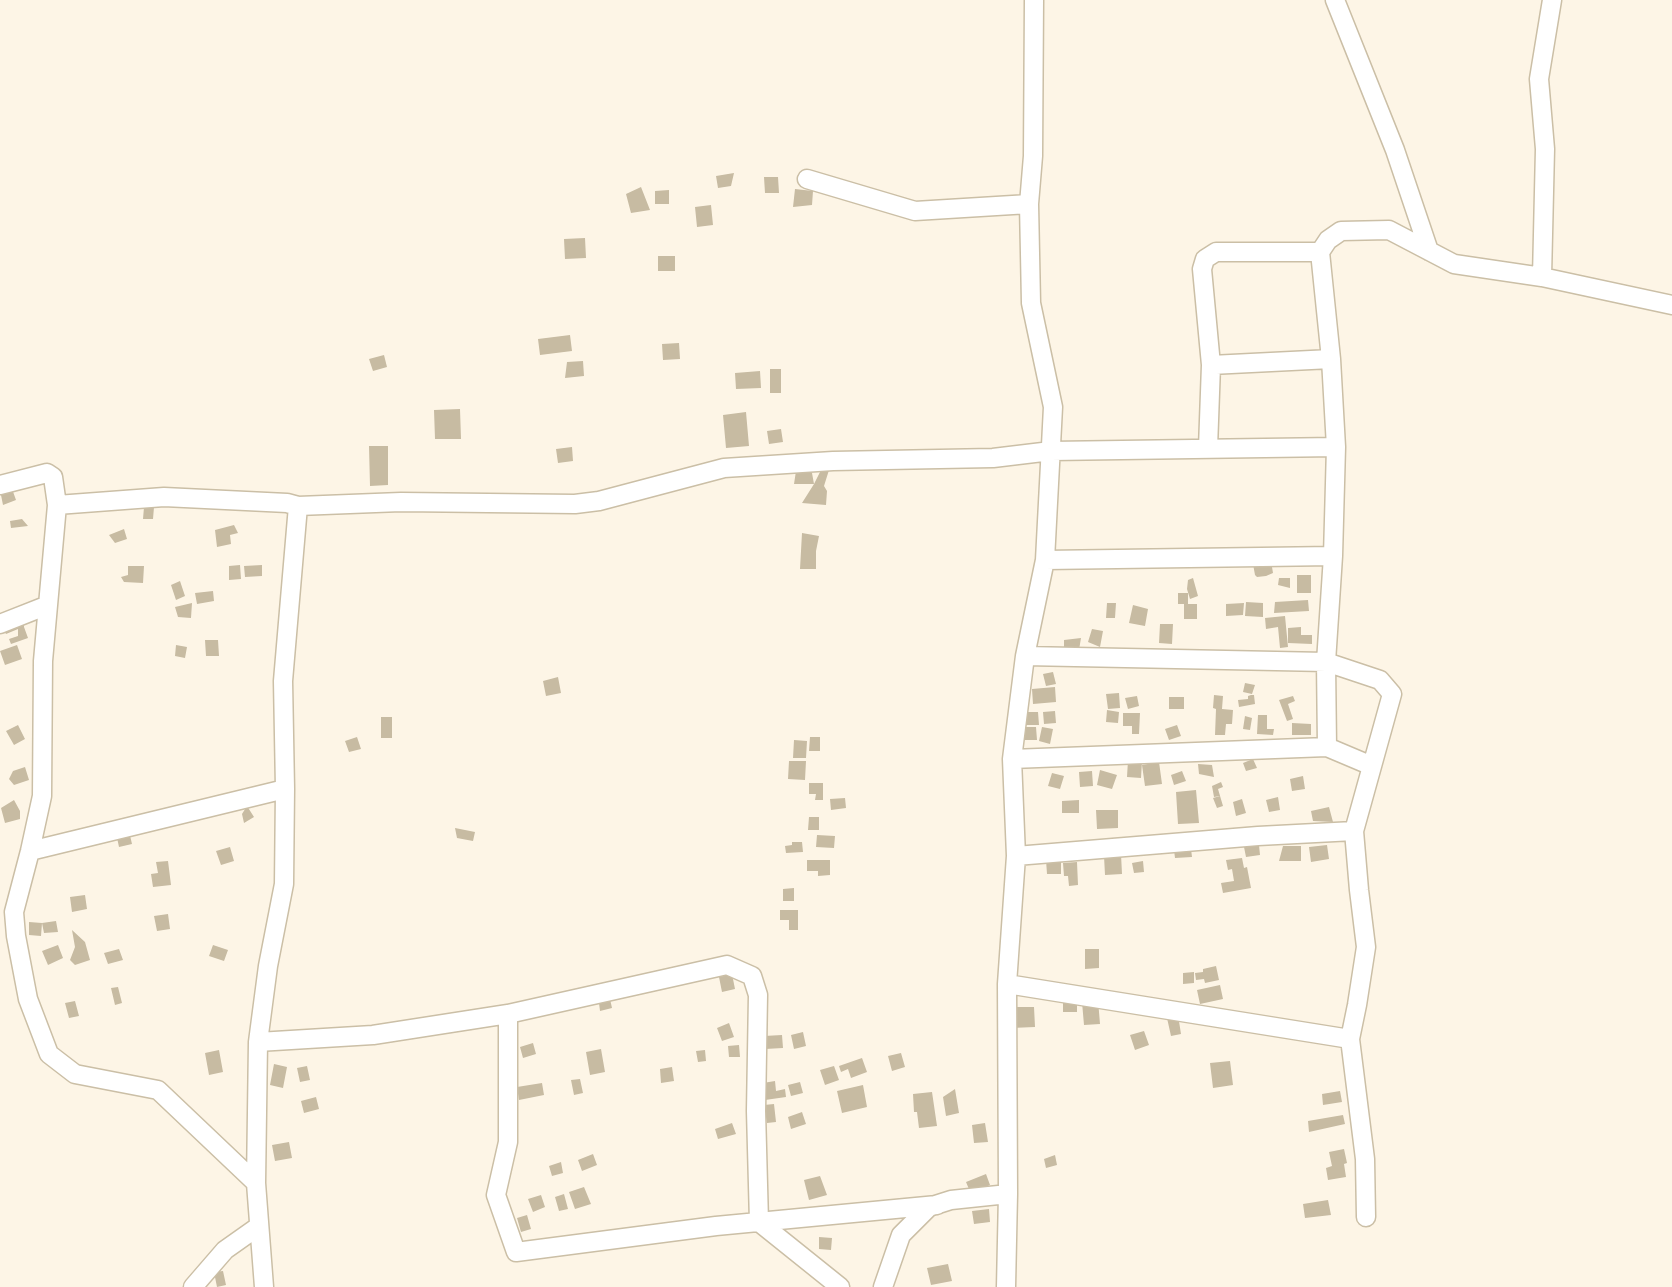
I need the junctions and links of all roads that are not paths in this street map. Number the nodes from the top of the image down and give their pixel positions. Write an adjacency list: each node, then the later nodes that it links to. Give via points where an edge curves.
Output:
1 (1034, 0): 5 (street)
2 (1335, 0): 6 (street, via 1395,150)
3 (1552, 0): 8 (street, via 1539,80 1545,149)
4 (807, 179): 5 (street, via 915,211)
5 (1029, 204): 14 (street, via 1031,303 1053,407)
6 (1429, 251): 7 (street, via 1389,230 1341,231); 8 (street, via 1454,264)
7 (1320, 252): 10 (street); 11 (street, via 1216,252 1205,259 1202,269)
8 (1542, 277): 9 (street)
9 (1672, 305)
10 (1331, 359): 11 (street); 12 (street)
11 (1211, 365): 13 (street)
12 (1336, 447): 13 (street); 18 (street)
13 (1208, 448): 14 (street)
14 (1051, 451): 17 (street, via 993,458 724,468 575,504 401,502); 19 (street)
15 (0, 485): 16 (street, via 47,473 53,477)
16 (57, 505): 17 (street, via 164,497); 20 (street)
17 (298, 506): 27 (street, via 283,681)
18 (1333, 556): 19 (street); 23 (street)
19 (1045, 560): 22 (street)
20 (48, 605): 21 (street); 29 (street, via 43,660 42,796)
21 (0, 624)
22 (1025, 656): 23 (street); 25 (street)
23 (1326, 662): 24 (street); 26 (street, via 1380,680 1392,694)
24 (1327, 747): 25 (street); 26 (street)
25 (1012, 759): 30 (street)
26 (1372, 766): 28 (street)
27 (285, 789): 29 (street); 35 (street, via 284,884)
28 (1354, 831): 30 (street); 34 (street, via 1366,947)
29 (30, 851): 31 (street)
30 (1016, 856): 32 (street)
31 (7, 910): 36 (street, via 28,999 49,1054 75,1074 158,1090)
32 (1007, 984): 34 (street); 37 (street)
33 (508, 1014): 35 (street, via 373,1035); 40 (street, via 507,1142 496,1195 516,1252); 40 (street, via 726,965 752,976 758,994)
34 (1350, 1039): 39 (street, via 1365,1159)
35 (258, 1042): 36 (street)
36 (256, 1183): 41 (street)
37 (1008, 1194): 38 (street); 46 (street)
38 (937, 1204): 40 (street); 45 (street, via 901,1234)
39 (1366, 1217)
40 (759, 1222): 44 (street)
41 (259, 1226): 42 (street, via 225,1250); 43 (street)
42 (193, 1287)
43 (264, 1287)
44 (840, 1287)
45 (883, 1287)
46 (1006, 1287)

